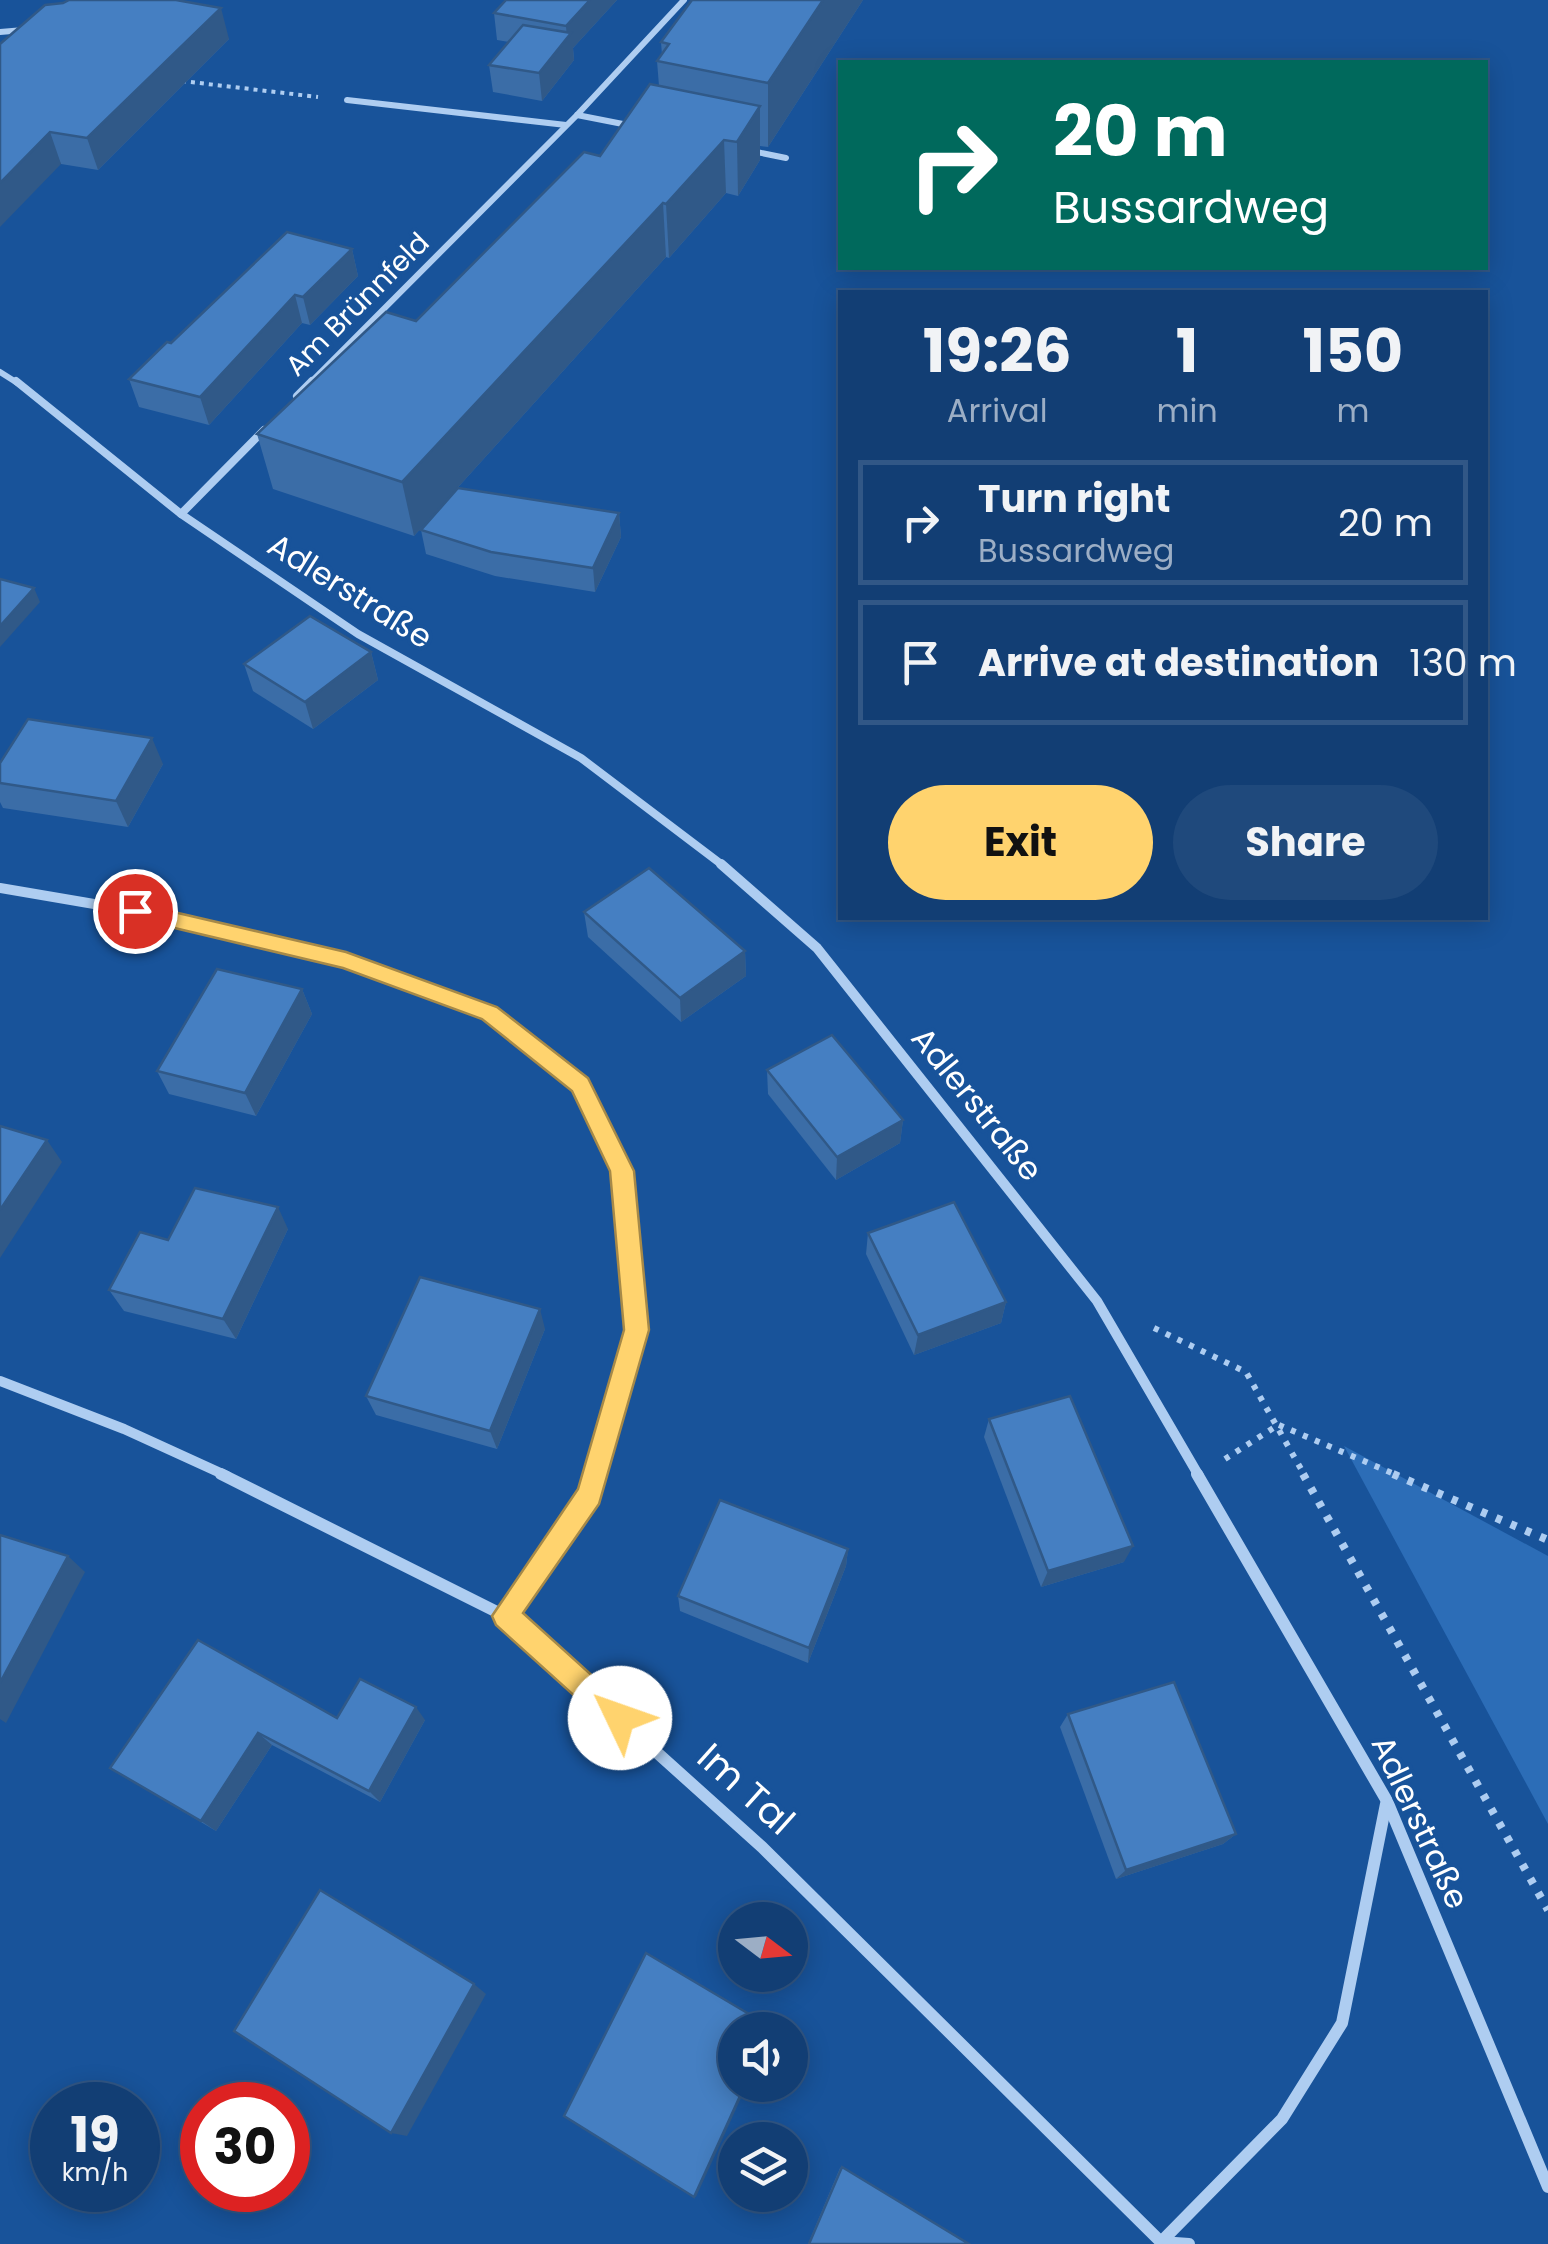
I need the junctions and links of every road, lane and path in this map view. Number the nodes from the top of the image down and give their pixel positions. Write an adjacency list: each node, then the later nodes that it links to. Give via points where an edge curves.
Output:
1 (684, 0): 6 (street, Am Brünnfeld)
2 (35, 30): 3 (street)
3 (0, 32)
4 (172, 80): 5 (path)
5 (347, 100): 7 (street)
6 (577, 115): 7 (street, Am Brünnfeld); 8 (street)
7 (566, 125): 12 (street, Am Brünnfeld)
8 (634, 126)
9 (729, 146): 10 (street)
10 (786, 158)
11 (0, 372): 14 (street, Adlerstraße)
12 (291, 403)
13 (277, 417): 14 (street, Am Brünnfeld)
14 (181, 514): 16 (street, Adlerstraße, via 358,634 581,758 738,877 817,948)
15 (0, 888): 21 (street, via 346,960 490,1013 580,1085 622,1171 637,1330 590,1495)
16 (1097, 1301): 18 (path, via 1246,1372); 19 (street, Adlerstraße)
17 (0, 1381): 21 (street, Im Tal, via 284,1502)
18 (1278, 1424): 19 (path); 20 (path); 23 (path)
19 (1198, 1476): 22 (street, Adlerstraße)
20 (1548, 1540)
21 (505, 1616): 25 (street, Im Tal, via 762,1847)
22 (1387, 1801): 24 (street, Adlerstraße); 25 (street, via 1342,2023 1282,2119)
23 (1548, 1910)
24 (1548, 2187)
25 (1162, 2243): 26 (street)
26 (1190, 2244)

